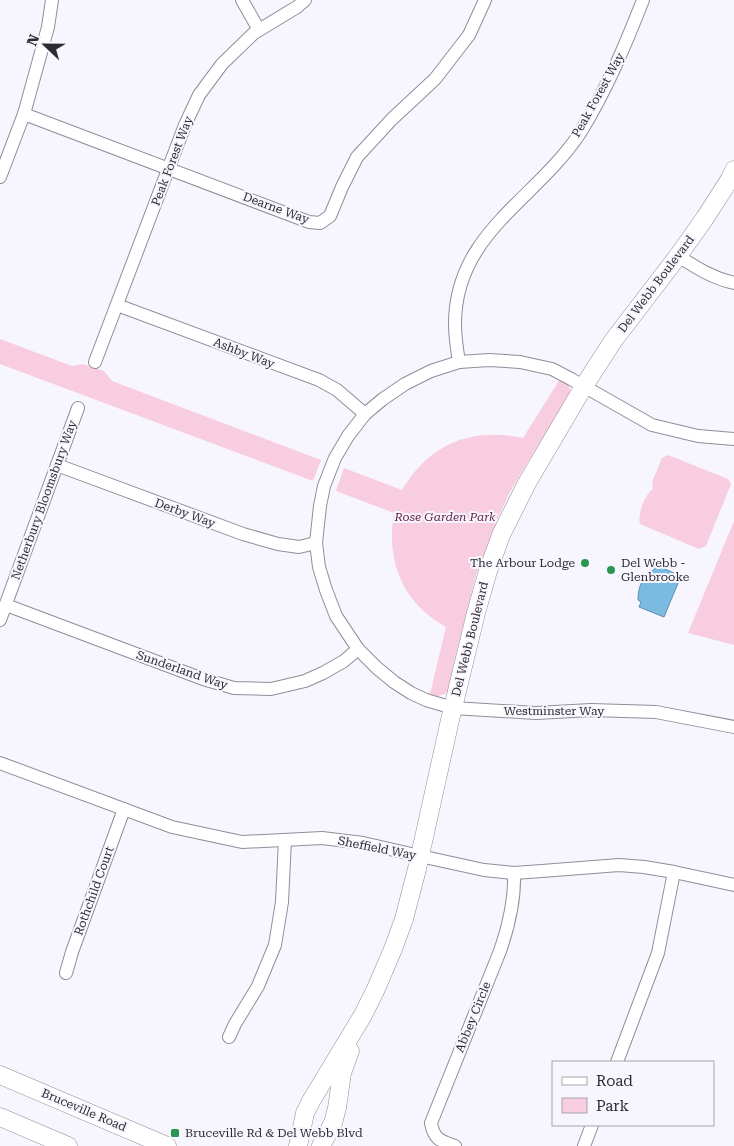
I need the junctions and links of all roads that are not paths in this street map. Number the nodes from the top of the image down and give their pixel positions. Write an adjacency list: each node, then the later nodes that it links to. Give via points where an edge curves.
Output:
1 (52, 0): 7 (street, via 46,36)
2 (242, 0): 6 (street)
3 (305, 0): 6 (street, Peak Forest Way)
4 (485, 0): 8 (street, Dearne Way, via 469,35 435,79 357,157 330,216 320,223 309,222)
5 (643, 0): 15 (street, Peak Forest Way, via 618,63 579,134 550,171 504,215 468,265 458,293 455,324)
6 (259, 30): 8 (street, Peak Forest Way, via 222,64 199,95)
7 (24, 114): 8 (street, Dearne Way); 10 (street)
8 (168, 169): 13 (street, Peak Forest Way)
9 (734, 170): 11 (street, Del Webb Boulevard)
10 (0, 177)
11 (678, 256): 12 (street, via 700,271); 16 (street, Del Webb Boulevard, via 613,341)
12 (734, 283)
13 (117, 305): 14 (street, Peak Forest Way); 18 (street, Ashby Way, via 319,380 337,390)
14 (95, 362)
15 (459, 362): 16 (street, Westminster Way, via 520,362 552,369); 18 (street, Westminster Way, via 405,384)
16 (584, 386): 19 (street, Westminster Way, via 652,425 698,436); 25 (street, Del Webb Boulevard, via 526,483 502,535 483,588)
17 (78, 408): 20 (street, Netherbury Bloomsbury Way)
18 (365, 414): 21 (street, Westminster Way, via 335,458 324,486)
19 (734, 438)
20 (57, 466): 21 (street, Derby Way, via 243,534 299,547); 22 (street, Netherbury Bloomsbury Way)
21 (316, 543): 24 (street, Westminster Way, via 319,567 336,616)
22 (6, 605): 23 (street, Netherbury Bloomsbury Way); 24 (street, Sunderland Way, via 234,688 271,688 305,681 330,669)
23 (0, 620)
24 (358, 649): 25 (street, Westminster Way, via 411,693)
25 (453, 708): 26 (street, Westminster Way, via 536,713 591,710 656,712); 30 (street, Del Webb Boulevard)
26 (734, 727)
27 (0, 763): 28 (street, Sheffield Way)
28 (124, 809): 29 (street, Sheffield Way, via 172,827 242,842); 34 (street, Rothchild Court)
29 (285, 840): 30 (street, Sheffield Way, via 322,838); 36 (street, via 282,902 275,945 258,986)
30 (420, 856): 32 (street, Sheffield Way); 35 (street, Del Webb Boulevard, via 404,919)
31 (674, 872): 32 (street, Sheffield Way, via 619,866); 33 (street, Sheffield Way); 37 (street, via 658,953)
32 (514, 873): 45 (street, Abbey Circle, via 515,889 508,926 431,1124 436,1137)
33 (734, 885)
34 (66, 973)
35 (362, 1015): 43 (street, Del Webb Boulevard, via 311,1100); 44 (street, Del Webb Boulevard, via 342,1073 337,1108)
36 (230, 1038)
37 (617, 1061)
38 (0, 1075): 42 (street, Bruceville Road)
39 (0, 1117): 41 (street)
40 (592, 1126): 46 (street)
41 (68, 1146)
42 (167, 1146)
43 (298, 1146)
44 (321, 1146)
45 (455, 1146)
46 (584, 1146)

